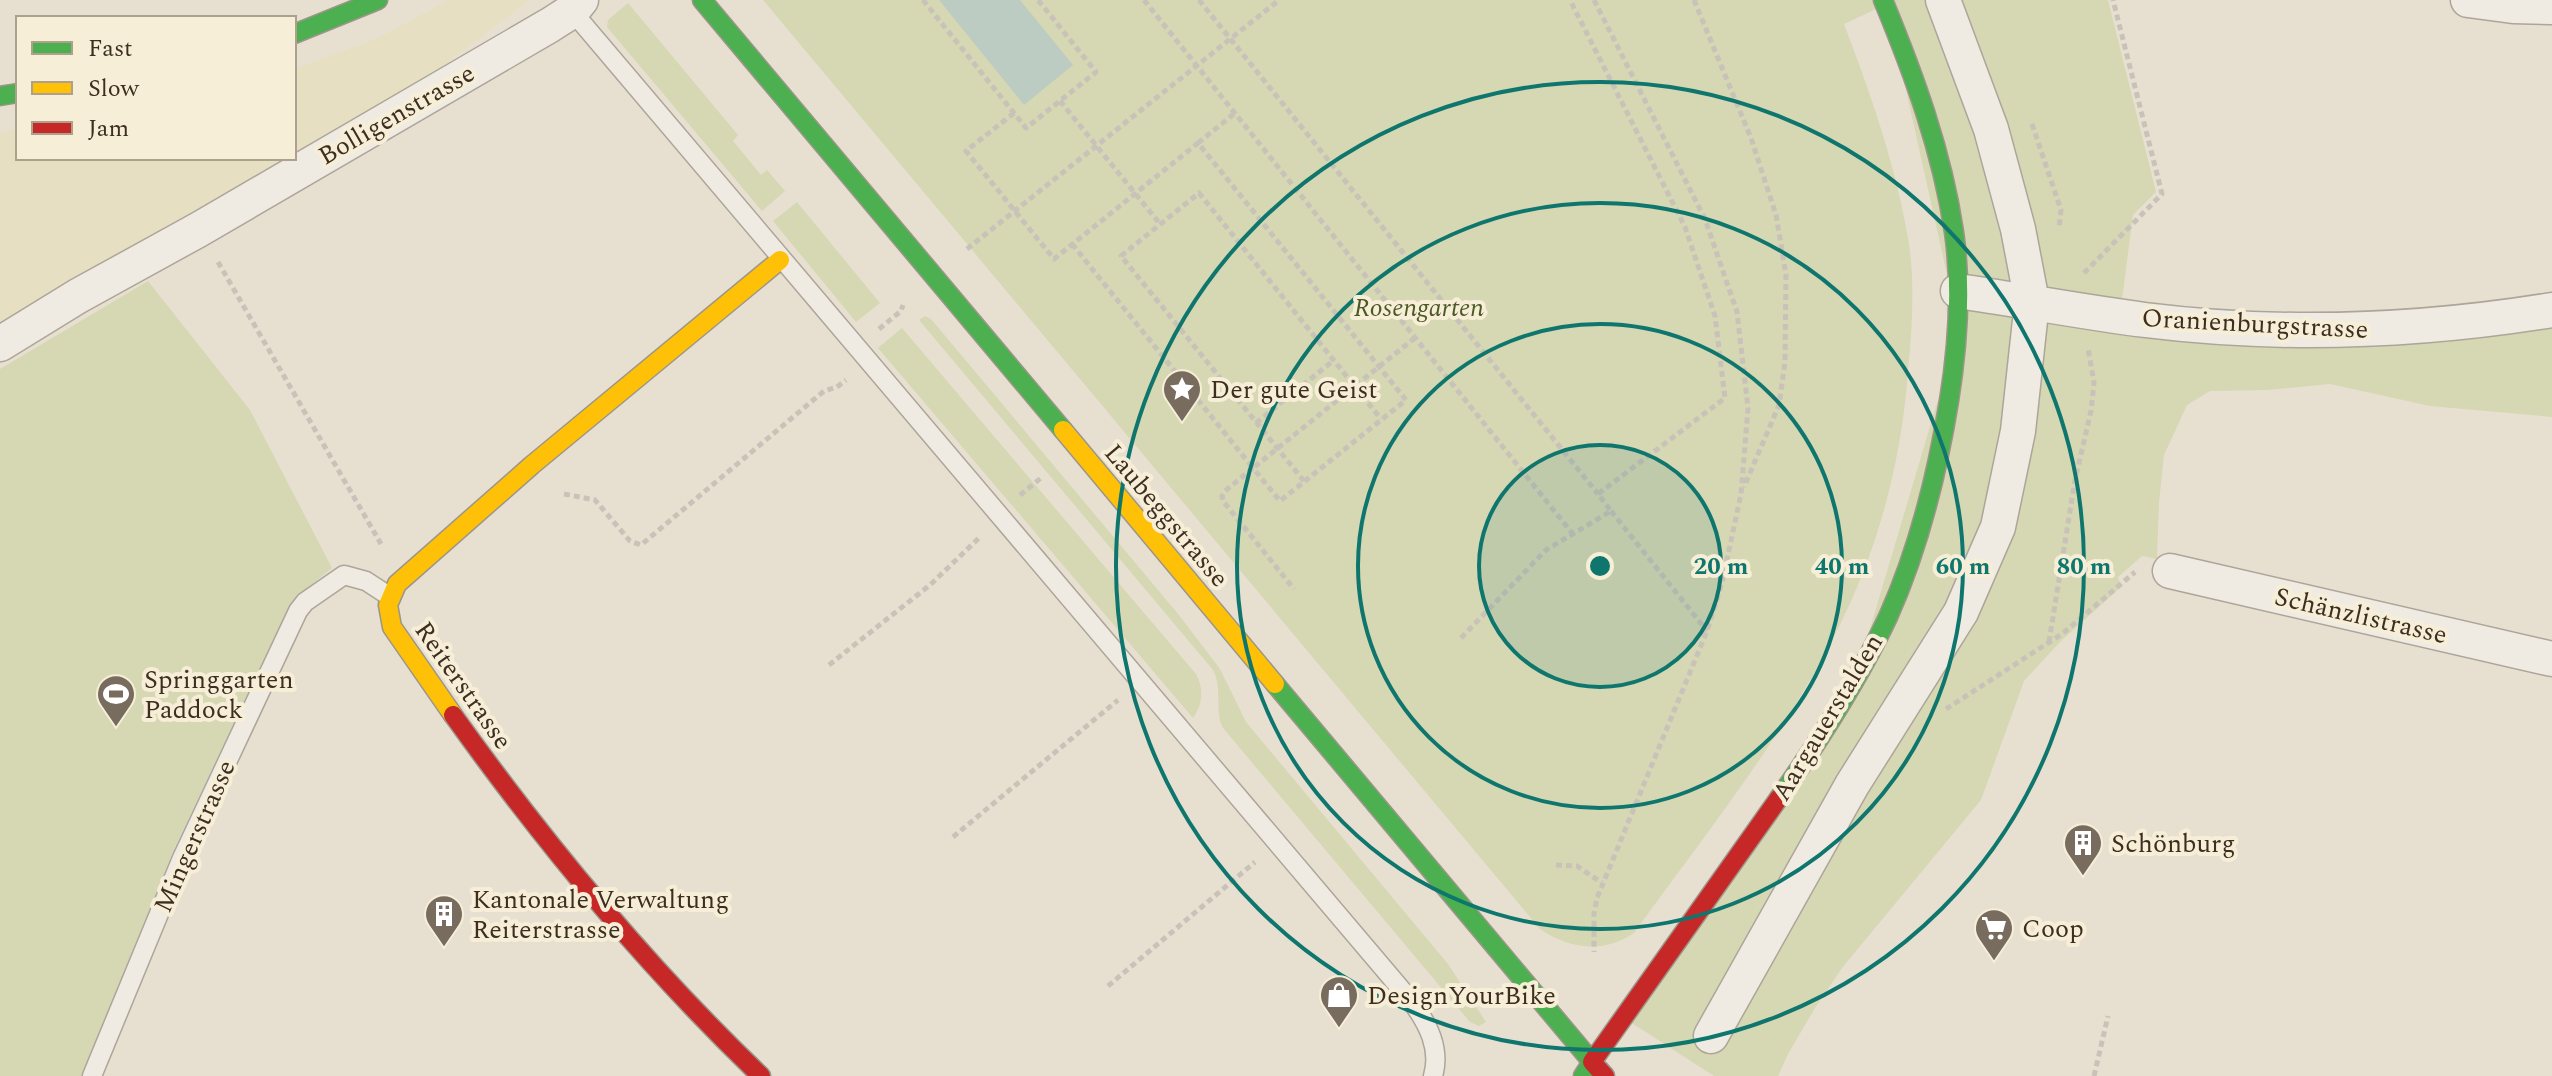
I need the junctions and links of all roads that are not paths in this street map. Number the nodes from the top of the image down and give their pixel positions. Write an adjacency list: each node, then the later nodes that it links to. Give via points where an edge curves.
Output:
1 (378, 0): 8 (main road)
2 (702, 0): 18 (main road, Laubeggstrasse)
3 (1883, 0): 10 (main road, Aargauerstalden, via 1943,173)
4 (1943, 0): 11 (street, via 1991,129)
5 (2468, 0): 7 (street)
6 (576, 6): 9 (lane); 13 (street, Bolligenstrasse)
7 (2552, 7)
8 (296, 33)
9 (780, 260): 15 (main road, via 536,462); 21 (lane, via 1420,1014 1436,1055)
10 (1958, 291): 11 (street, Oranienburgstrasse); 18 (main road, Aargauerstalden, via 1952,382 1933,483 1902,583 1877,637 1820,738)
11 (2032, 302): 12 (street, Oranienburgstrasse, via 2146,320 2335,330 2433,327); 17 (street, via 2023,394 1998,527 1961,612 1852,785)
12 (2552, 310)
13 (0, 344)
14 (2170, 571): 16 (street, Schänzlistrasse)
15 (389, 596): 19 (lane, Mingerstrasse, via 344,575 298,611 182,858); 20 (main road, Reiterstrasse, via 387,611 396,635 565,868 684,1003)
16 (2552, 659)
17 (1711, 1036)
18 (1593, 1071)
19 (92, 1076)
20 (761, 1076)
21 (1433, 1076)

